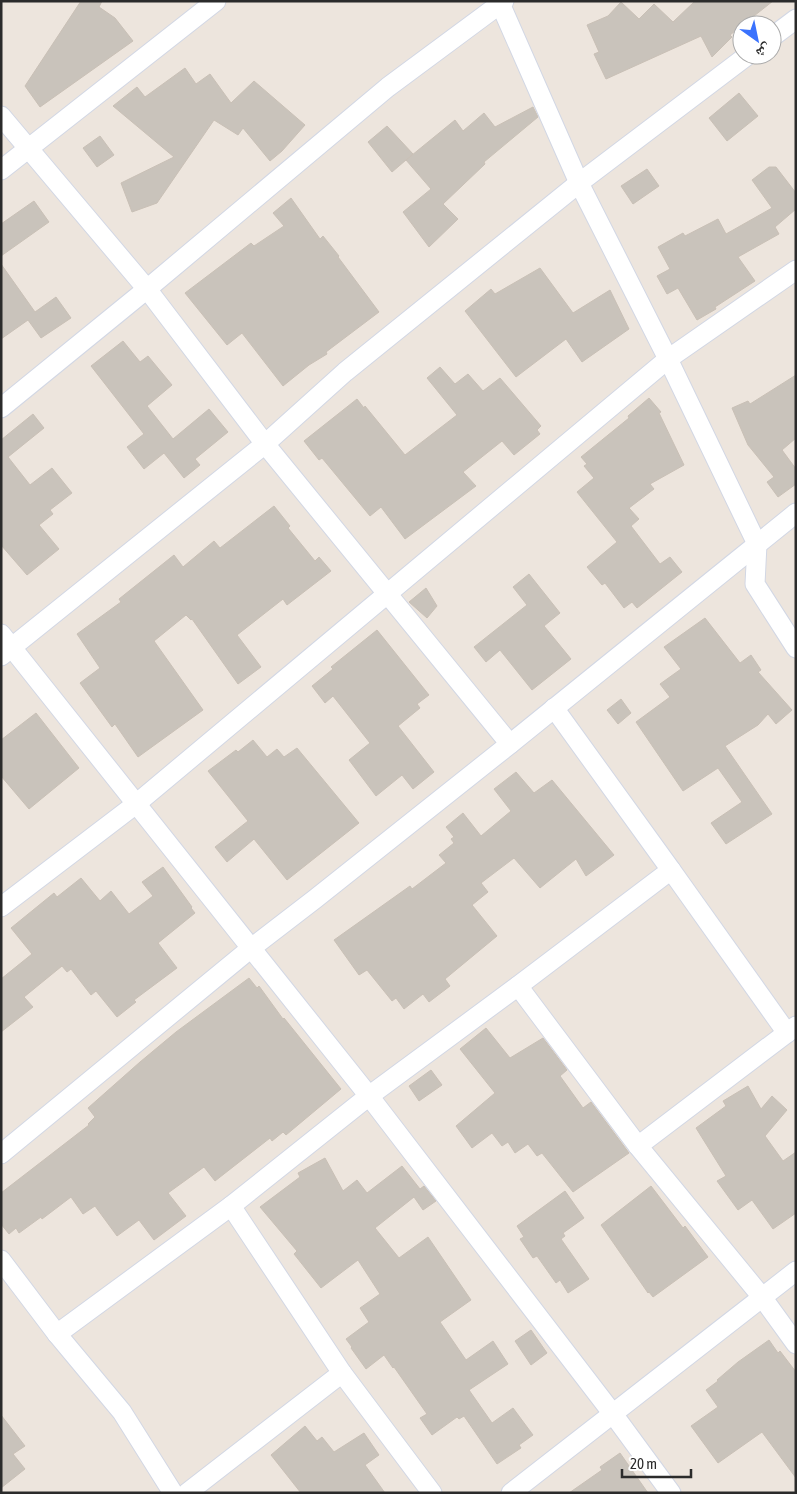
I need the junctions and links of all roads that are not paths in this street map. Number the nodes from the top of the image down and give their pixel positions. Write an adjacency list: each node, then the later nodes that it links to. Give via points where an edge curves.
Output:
1 (216, 1): 7 (street)
2 (501, 2): 9 (street); 11 (street, via 388,86)
3 (796, 19): 4 (street)
4 (782, 30)
5 (735, 65): 9 (street)
6 (1, 116): 7 (street)
7 (28, 149): 8 (street); 11 (street)
8 (1, 170)
9 (579, 183): 12 (street); 14 (street, via 345,372)
10 (796, 270): 12 (street)
11 (147, 289): 13 (street); 14 (street)
12 (668, 359): 16 (street); 17 (street)
13 (1, 408)
14 (265, 444): 17 (street); 18 (street)
15 (796, 513): 16 (street)
16 (757, 544): 19 (street, via 755,584); 20 (street)
17 (388, 593): 21 (street); 22 (street)
18 (5, 646): 22 (street)
19 (796, 648)
20 (554, 708): 21 (street); 23 (street)
21 (510, 744): 25 (street)
22 (136, 804): 24 (street); 25 (street)
23 (671, 870): 26 (street); 27 (street)
24 (1, 907)
25 (250, 948): 28 (street); 30 (street)
26 (518, 986): 28 (street); 29 (street)
27 (792, 1030): 29 (street)
28 (369, 1096): 31 (street); 38 (street)
29 (638, 1146): 34 (street)
30 (1, 1154)
31 (231, 1206): 35 (street); 37 (street)
32 (1, 1260): 35 (street)
33 (796, 1271): 34 (street)
34 (762, 1297): 36 (street); 38 (street)
35 (57, 1334): 39 (street, via 122,1412)
36 (796, 1344)
37 (342, 1373): 40 (street); 41 (street)
38 (613, 1414): 42 (street); 43 (street)
39 (173, 1493)
40 (187, 1493)
41 (432, 1493)
42 (511, 1493)
43 (671, 1493)

